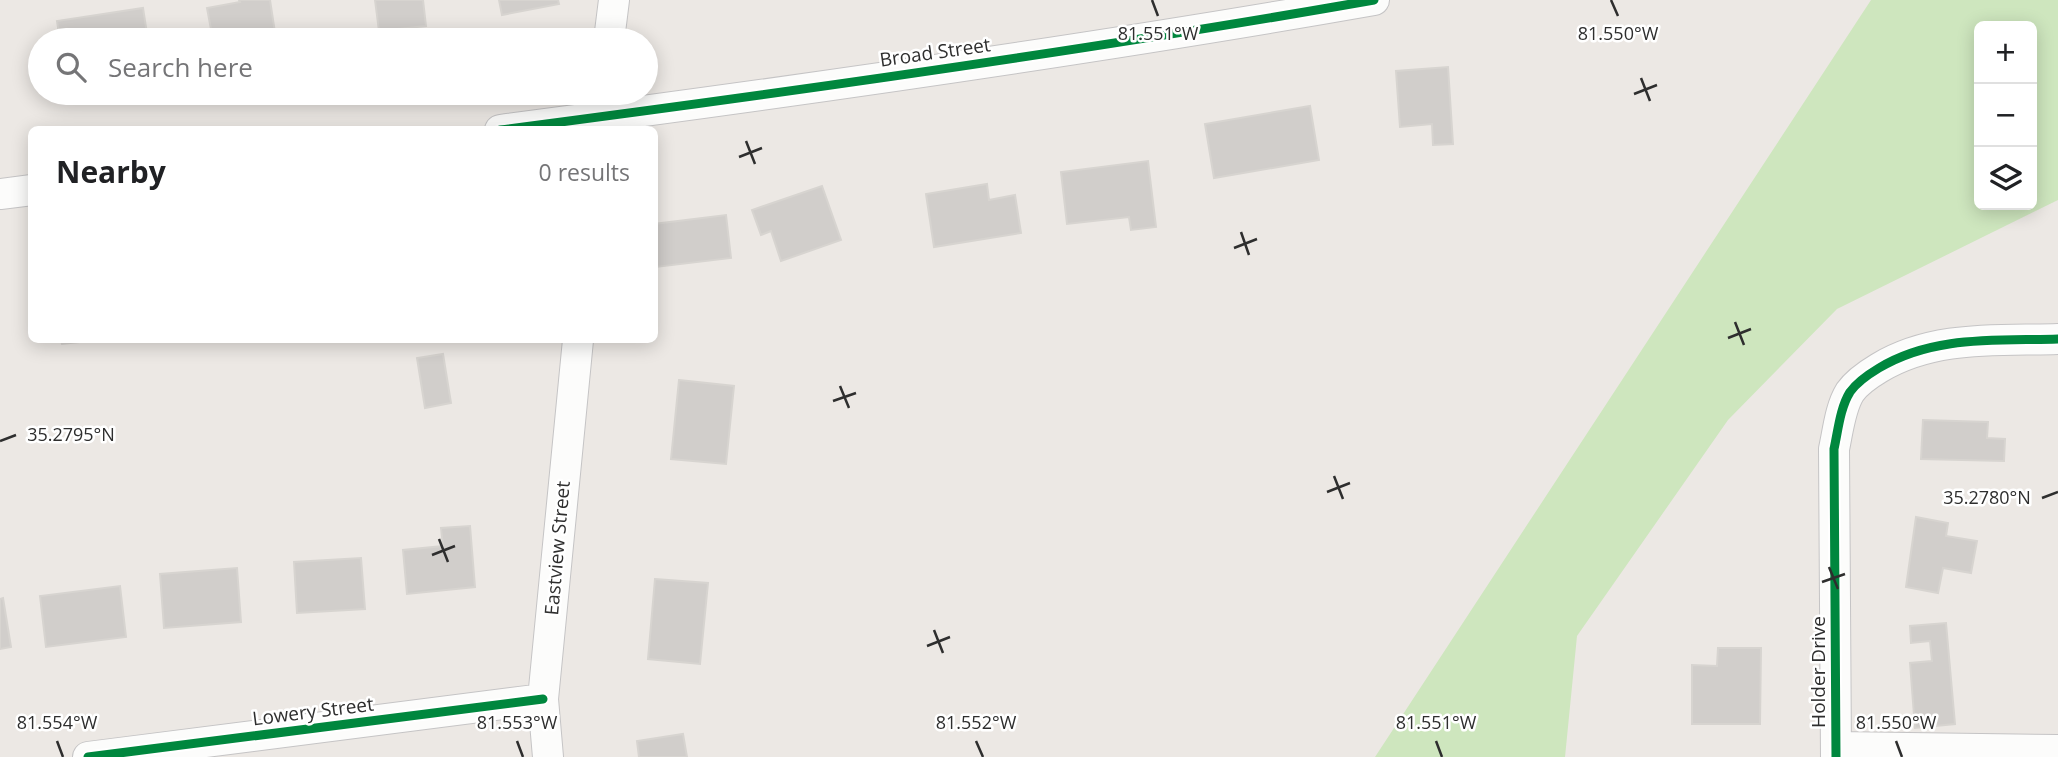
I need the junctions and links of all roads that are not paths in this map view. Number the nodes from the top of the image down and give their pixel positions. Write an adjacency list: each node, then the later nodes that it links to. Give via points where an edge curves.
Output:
1 (614, 0): 4 (street)
2 (1374, 0): 3 (street, Broad Street)
3 (1327, 4): 5 (street, Broad Street, via 1212,29)
4 (610, 28)
5 (600, 113): 6 (street, Broad Street)
6 (524, 126)
7 (28, 190): 8 (street)
8 (0, 194)
9 (2058, 340): 13 (street, Holder Drive, via 1930,346 1898,356 1850,393 1834,449)
10 (578, 343): 11 (street, Eastview Street)
11 (543, 699): 14 (street, Lowery Street); 15 (street, Eastview Street)
12 (2058, 750): 13 (street)
13 (1836, 752)
14 (88, 757)
15 (548, 757)

